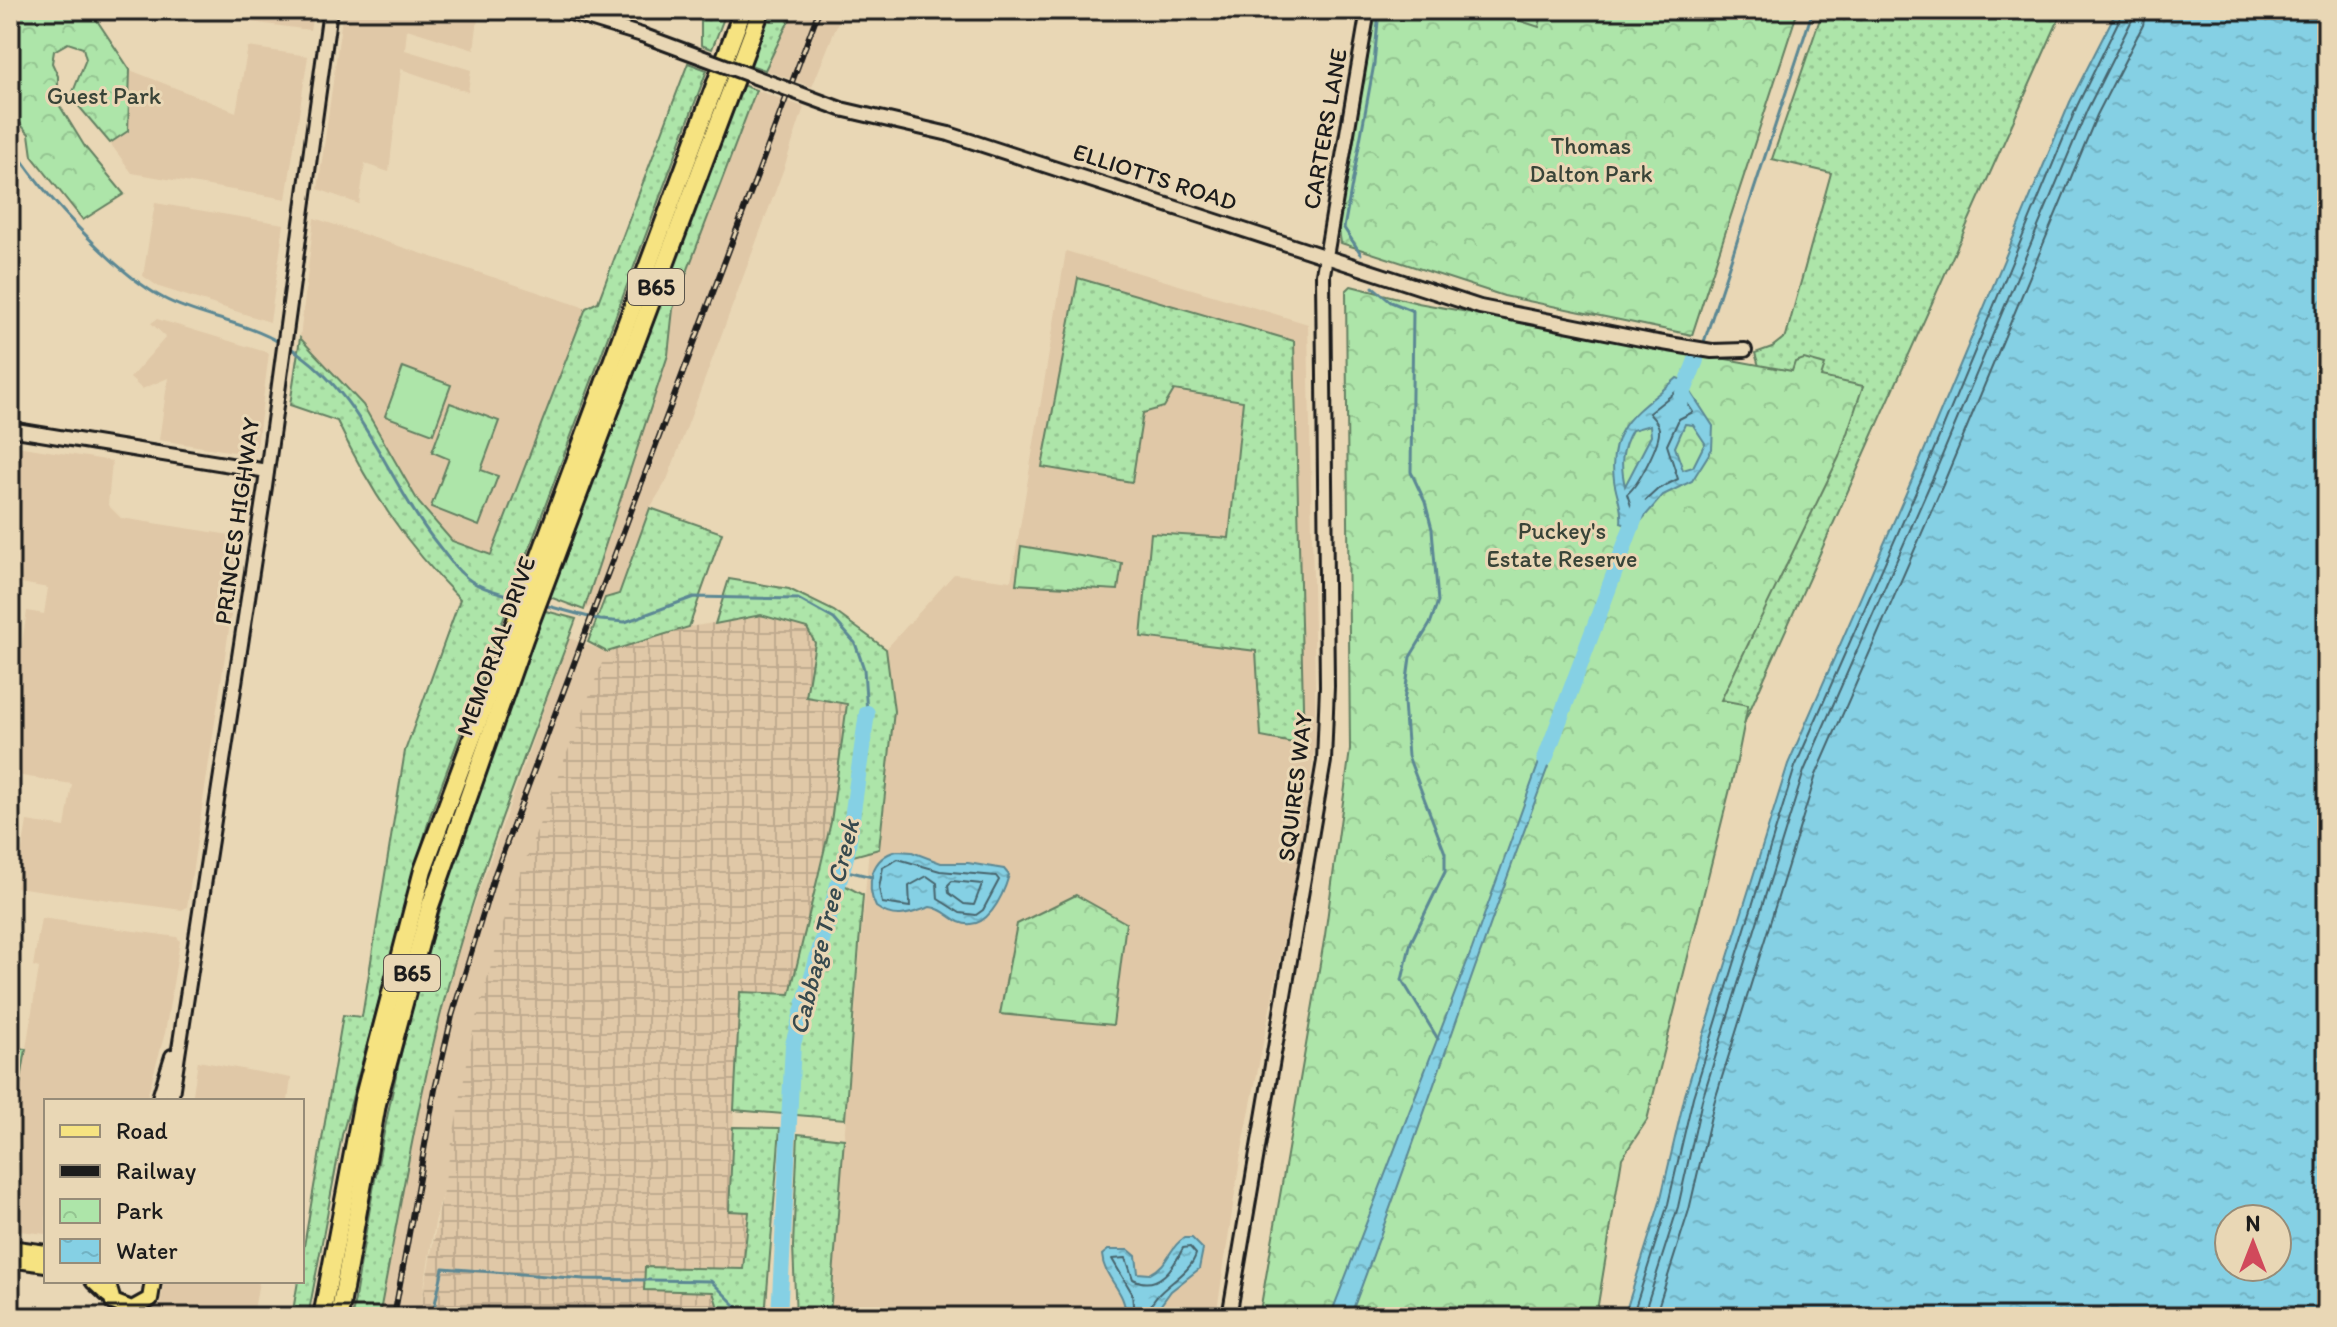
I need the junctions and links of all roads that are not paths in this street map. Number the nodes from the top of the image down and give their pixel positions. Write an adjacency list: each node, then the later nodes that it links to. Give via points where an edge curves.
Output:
1 (330, 10): 9 (main road, PRINCES HIGHWAY)
2 (560, 10): 6 (main road, ELLIOTTS ROAD, bridge, via 841,109 949,134)
3 (743, 10): 10 (highway, MEMORIAL DRIVE / B65)
4 (761, 10): 10 (highway, MEMORIAL DRIVE / B65)
5 (1368, 10): 6 (main road, CARTERS LANE)
6 (1325, 255): 7 (main road, ELLIOTTS ROAD, via 1499,312 1705,350); 25 (main road, SQUIRES WAY, via 1324,761)
7 (1745, 350)
8 (10, 429): 9 (main road)
9 (267, 471): 12 (main road, PRINCES HIGHWAY)
10 (544, 562): 11 (highway, MEMORIAL DRIVE / B65)
11 (516, 637): 23 (highway, MEMORIAL DRIVE / B65, via 415,898 363,1100); 24 (highway, MEMORIAL DRIVE / B65, via 430,906 377,1104)
12 (179, 1038): 13 (main road, PRINCES HIGHWAY); 14 (main road, PRINCES HIGHWAY)
13 (159, 1099)
14 (171, 1099)
15 (10, 1248): 16 (main road)
16 (44, 1253)
17 (10, 1259): 18 (main road)
18 (44, 1264)
19 (95, 1283): 21 (main road)
20 (153, 1283): 22 (main road, via 150,1299)
21 (111, 1299): 22 (main road)
22 (138, 1312)
23 (322, 1317)
24 (339, 1317)
25 (1229, 1317)

